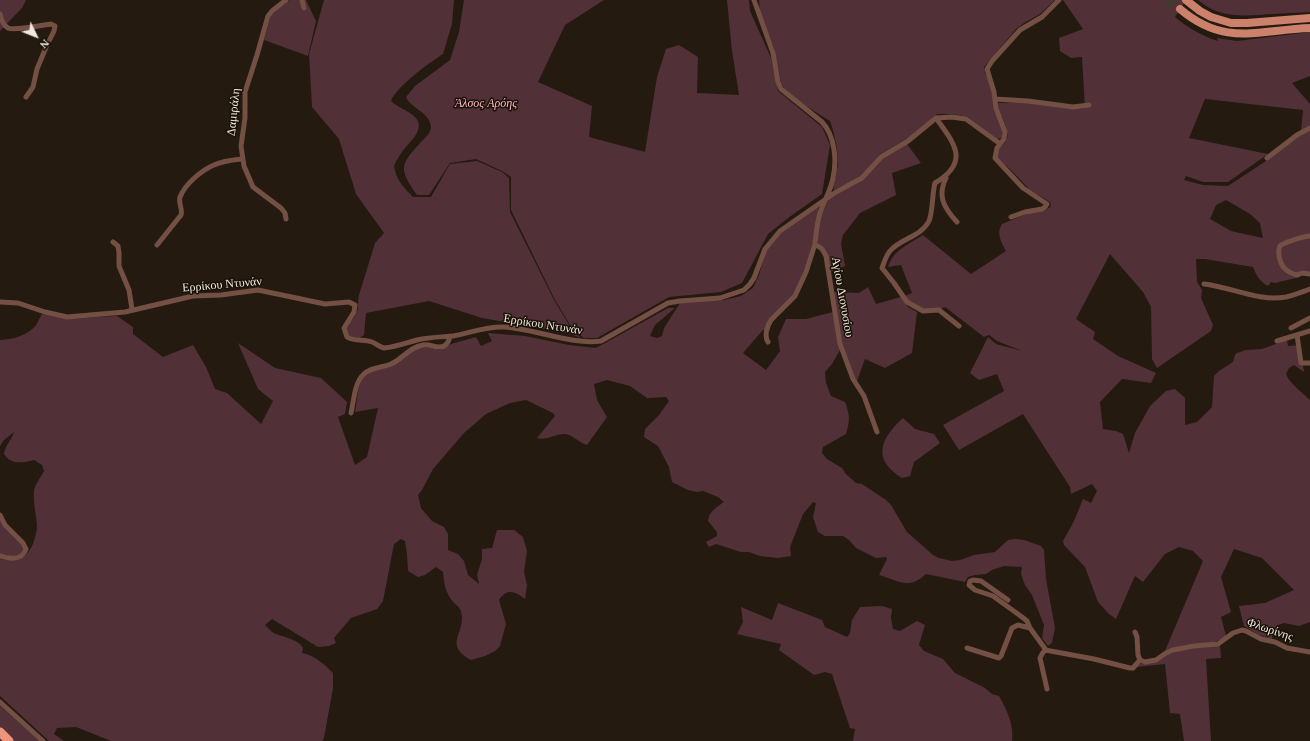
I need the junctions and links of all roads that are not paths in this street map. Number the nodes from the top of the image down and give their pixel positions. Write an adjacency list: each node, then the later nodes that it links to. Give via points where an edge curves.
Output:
1 (286, 0): 18 (street, Δαμιράλη, via 268,16 246,87 240,146)
2 (302, 0): 6 (street)
3 (754, 0): 20 (street, via 773,53 781,89 822,122 831,138 835,167 834,178)
4 (1059, 0): 12 (street, via 1042,17 1020,30 988,66 987,72)
5 (1186, 0): 9 (main road, via 1206,15 1231,23)
6 (304, 8)
7 (1180, 9): 10 (main road, via 1203,26 1229,34)
8 (0, 14): 11 (street, via 9,28 51,24 55,26 37,69 33,88)
9 (1310, 18)
10 (1310, 28)
11 (26, 97)
12 (995, 99): 13 (street, via 1073,107); 16 (street, via 1005,132 1004,139)
13 (1089, 105)
14 (936, 118): 16 (street, via 966,119); 19 (street, via 950,136 956,154 956,162); 20 (street, Ερρίκου Ντυνάν, via 908,141 881,157 862,178)
15 (1310, 128): 17 (street)
16 (999, 143): 21 (street, via 995,151 996,159 1024,188 1047,204 1042,209)
17 (1267, 158)
18 (242, 159): 22 (street, Δαμιράλη, via 253,187 281,208); 27 (street, via 213,165 190,181 180,198 181,215)
19 (946, 177): 23 (street, via 942,197); 34 (street, via 935,184 930,219 919,232 898,243 888,252 882,268 906,302 922,311 940,310)
20 (826, 199): 26 (street, via 819,217); 38 (street, Ερρίκου Ντυνάν, via 776,235 765,249 758,271 750,284 734,294 720,298 668,303 596,342 504,327)
21 (1011, 217)
22 (286, 219)
23 (957, 222)
24 (1310, 236): 28 (street, via 1282,244 1278,252 1281,265 1286,271 1297,275)
25 (113, 242): 32 (street, via 118,246 119,266 129,290)
26 (815, 244): 40 (street, via 795,296 768,325); 43 (street, Αγίου Διονυσίου, via 826,256 840,344 852,379 864,396)
27 (157, 245)
28 (1310, 274)
29 (1204, 284): 30 (street, via 1271,297 1288,296)
30 (1310, 289)
31 (0, 302): 32 (street, Ερρίκου Ντυνάν, via 18,303 68,317)
32 (132, 309): 38 (street, Ερρίκου Ντυνάν, via 193,296 264,291 325,304 352,303 355,308 344,328 346,335 354,340 372,342 381,348 421,339)
33 (1310, 318): 35 (street)
34 (959, 326)
35 (1291, 328)
36 (1310, 331): 37 (street)
37 (1297, 335): 39 (street); 41 (street, via 1301,363)
38 (450, 336): 42 (street, via 449,341 443,346 425,344 415,347 395,362 363,375 356,387)
39 (1277, 341)
40 (768, 342)
41 (1310, 363)
42 (351, 413)
43 (877, 432)
44 (0, 515): 45 (street, via 5,525 26,549 20,557 11,559)
45 (0, 556)
46 (1008, 600): 47 (street, via 981,582 970,582 969,585 975,590 992,596 1022,617)
47 (1030, 628): 49 (street, via 1018,625 1012,628 999,658); 50 (street)
48 (1135, 632): 52 (street, via 1138,637)
49 (966, 648)
50 (1046, 650): 52 (street, via 1130,668); 53 (street, via 1040,658)
51 (1310, 652): 52 (street, Φλωρίνης, via 1287,648 1242,630 1216,644 1173,650 1150,662)
52 (1140, 660)
53 (1047, 689)
54 (0, 702): 57 (street)
55 (0, 732): 56 (highway)
56 (9, 741)
57 (43, 741)

